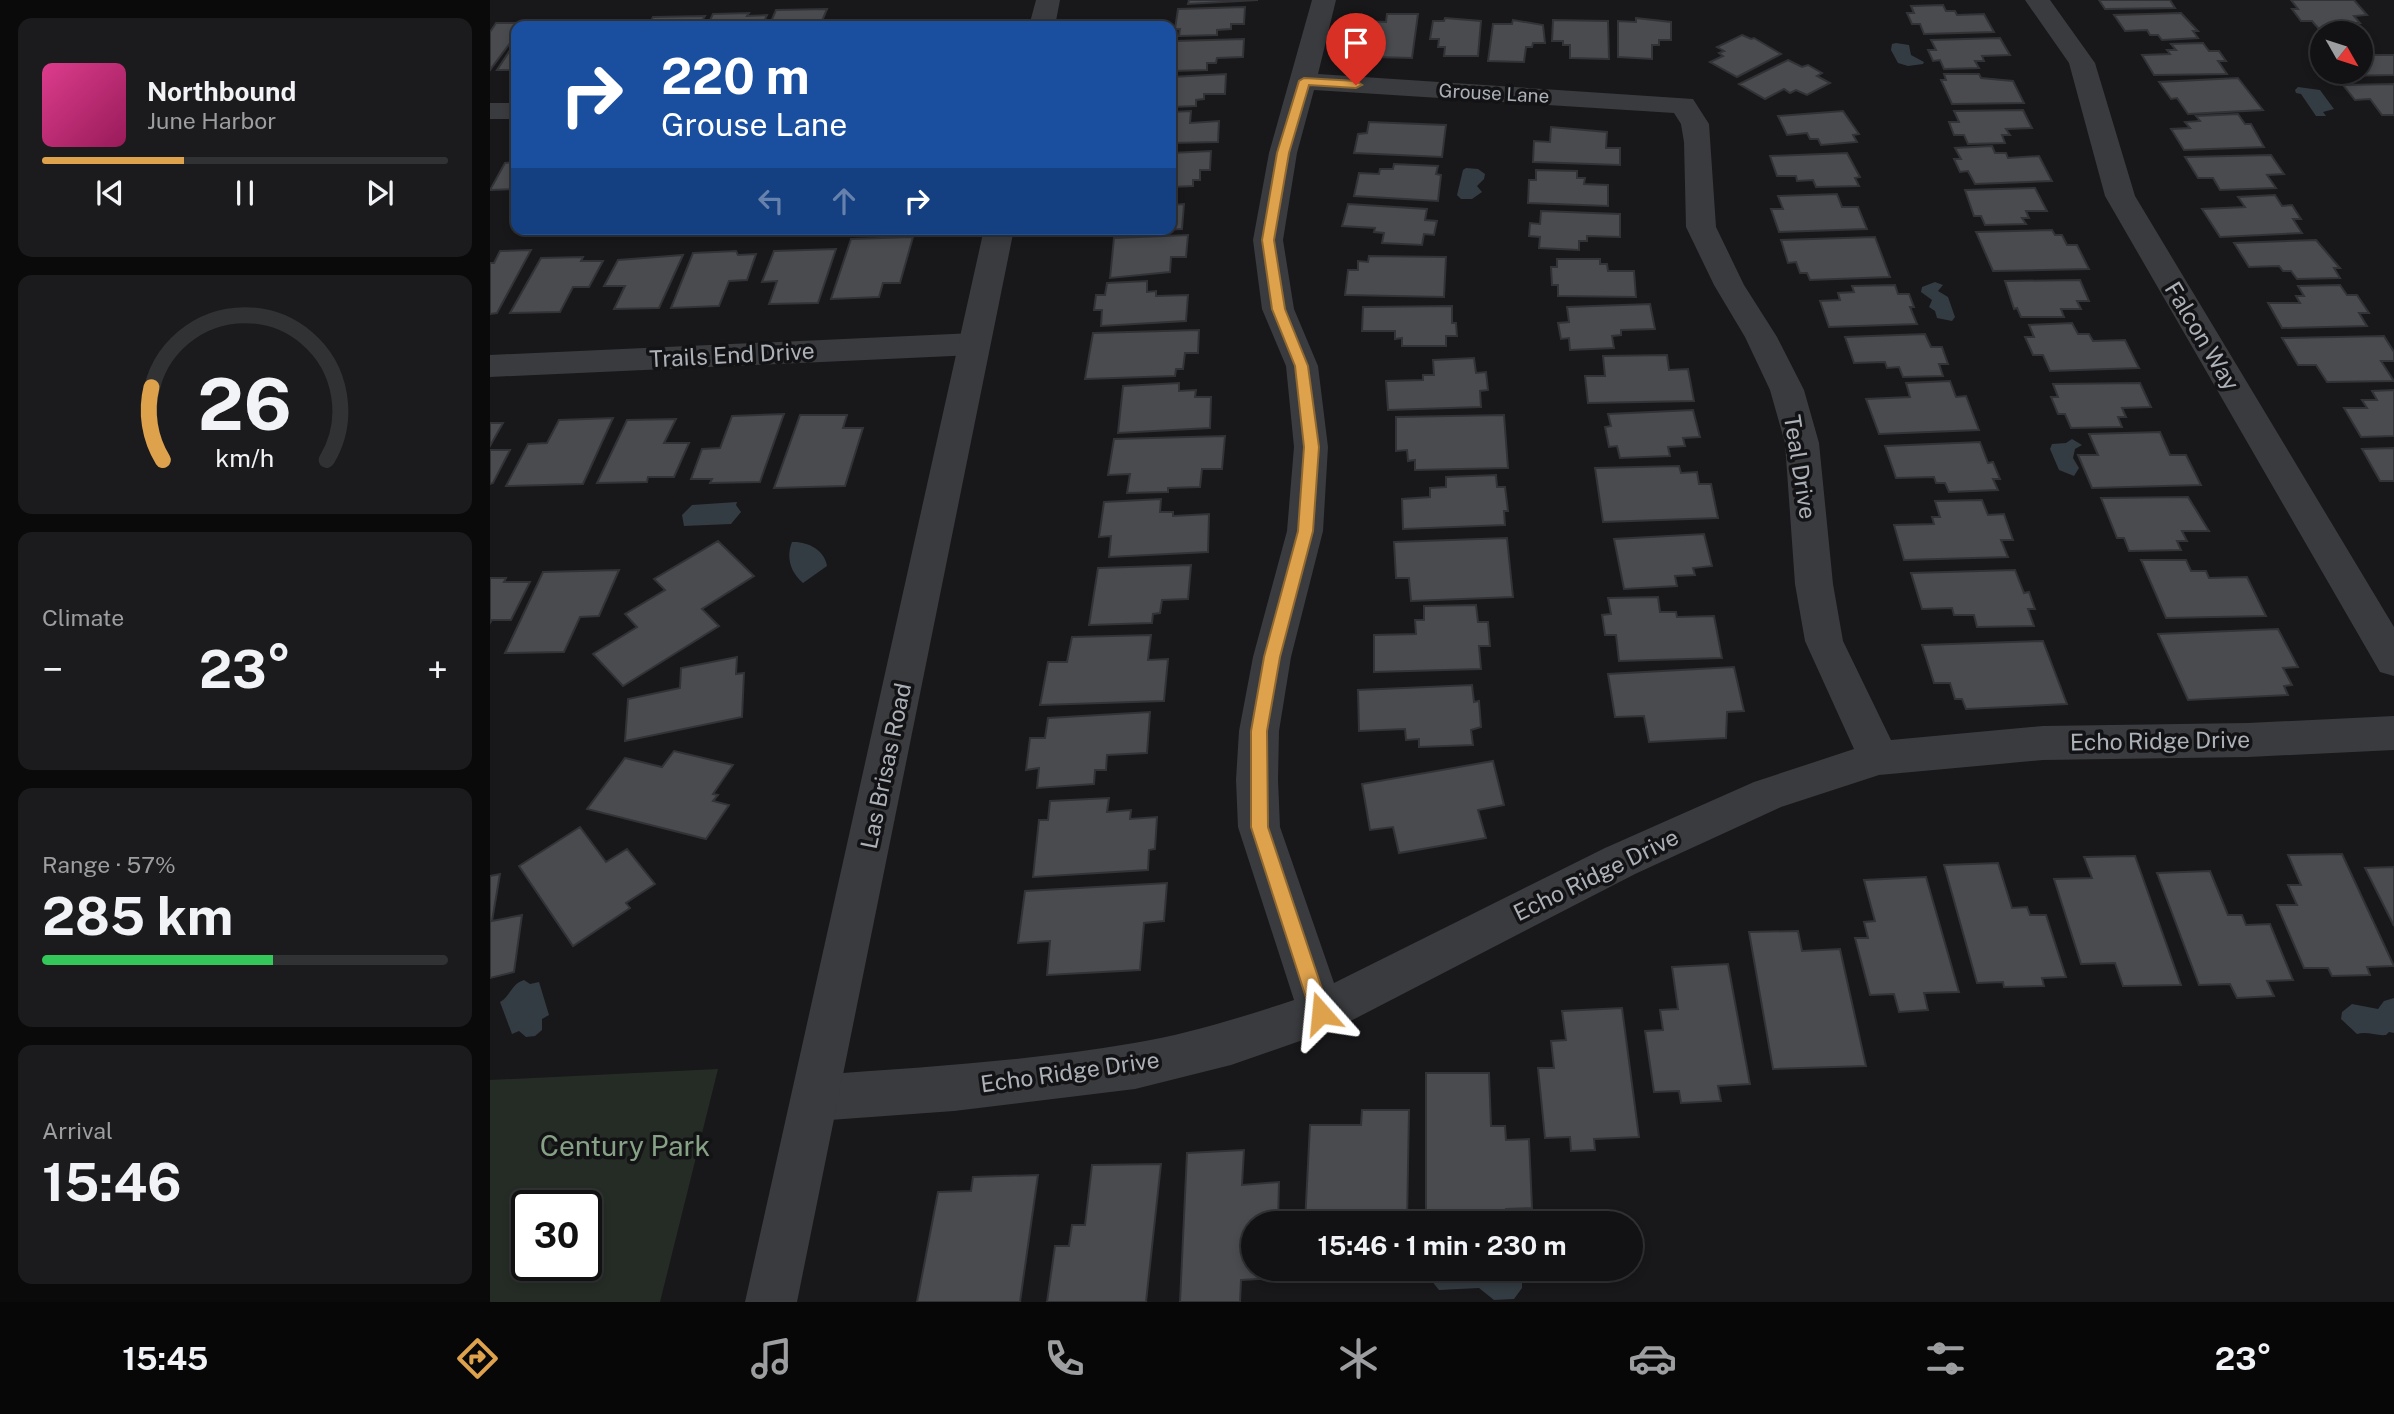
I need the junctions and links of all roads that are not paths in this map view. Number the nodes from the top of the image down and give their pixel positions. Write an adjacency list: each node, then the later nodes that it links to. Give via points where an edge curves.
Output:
1 (1048, 0): 4 (street)
2 (1324, 0): 5 (street)
3 (2037, 0): 12 (street, Falcon Way, via 2082,63 2120,196)
4 (1043, 21)
5 (1304, 81): 6 (street, Grouse Lane); 15 (street, via 1283,153 1268,240 1278,309 1301,366 1311,447 1305,531 1272,657 1259,731 1258,780 1259,827)
6 (1684, 105): 14 (street, Teal Drive, via 1695,124 1698,142 1701,227 1787,390 1801,443 1824,641)
7 (490, 111): 8 (street)
8 (511, 111)
9 (998, 235): 10 (street, Las Brisas Road)
10 (974, 344): 11 (street, Trails End Drive); 16 (street, Las Brisas Road)
11 (490, 366)
12 (2394, 661)
13 (2394, 733): 14 (street, Echo Ridge Drive, via 2043,743)
14 (1878, 758): 15 (street, Echo Ridge Drive, via 1769,794 1620,861)
15 (1321, 1013): 16 (street, Echo Ridge Drive, via 1231,1043 1135,1066 954,1088)
16 (816, 1098): 17 (street, Las Brisas Road)
17 (771, 1302)

